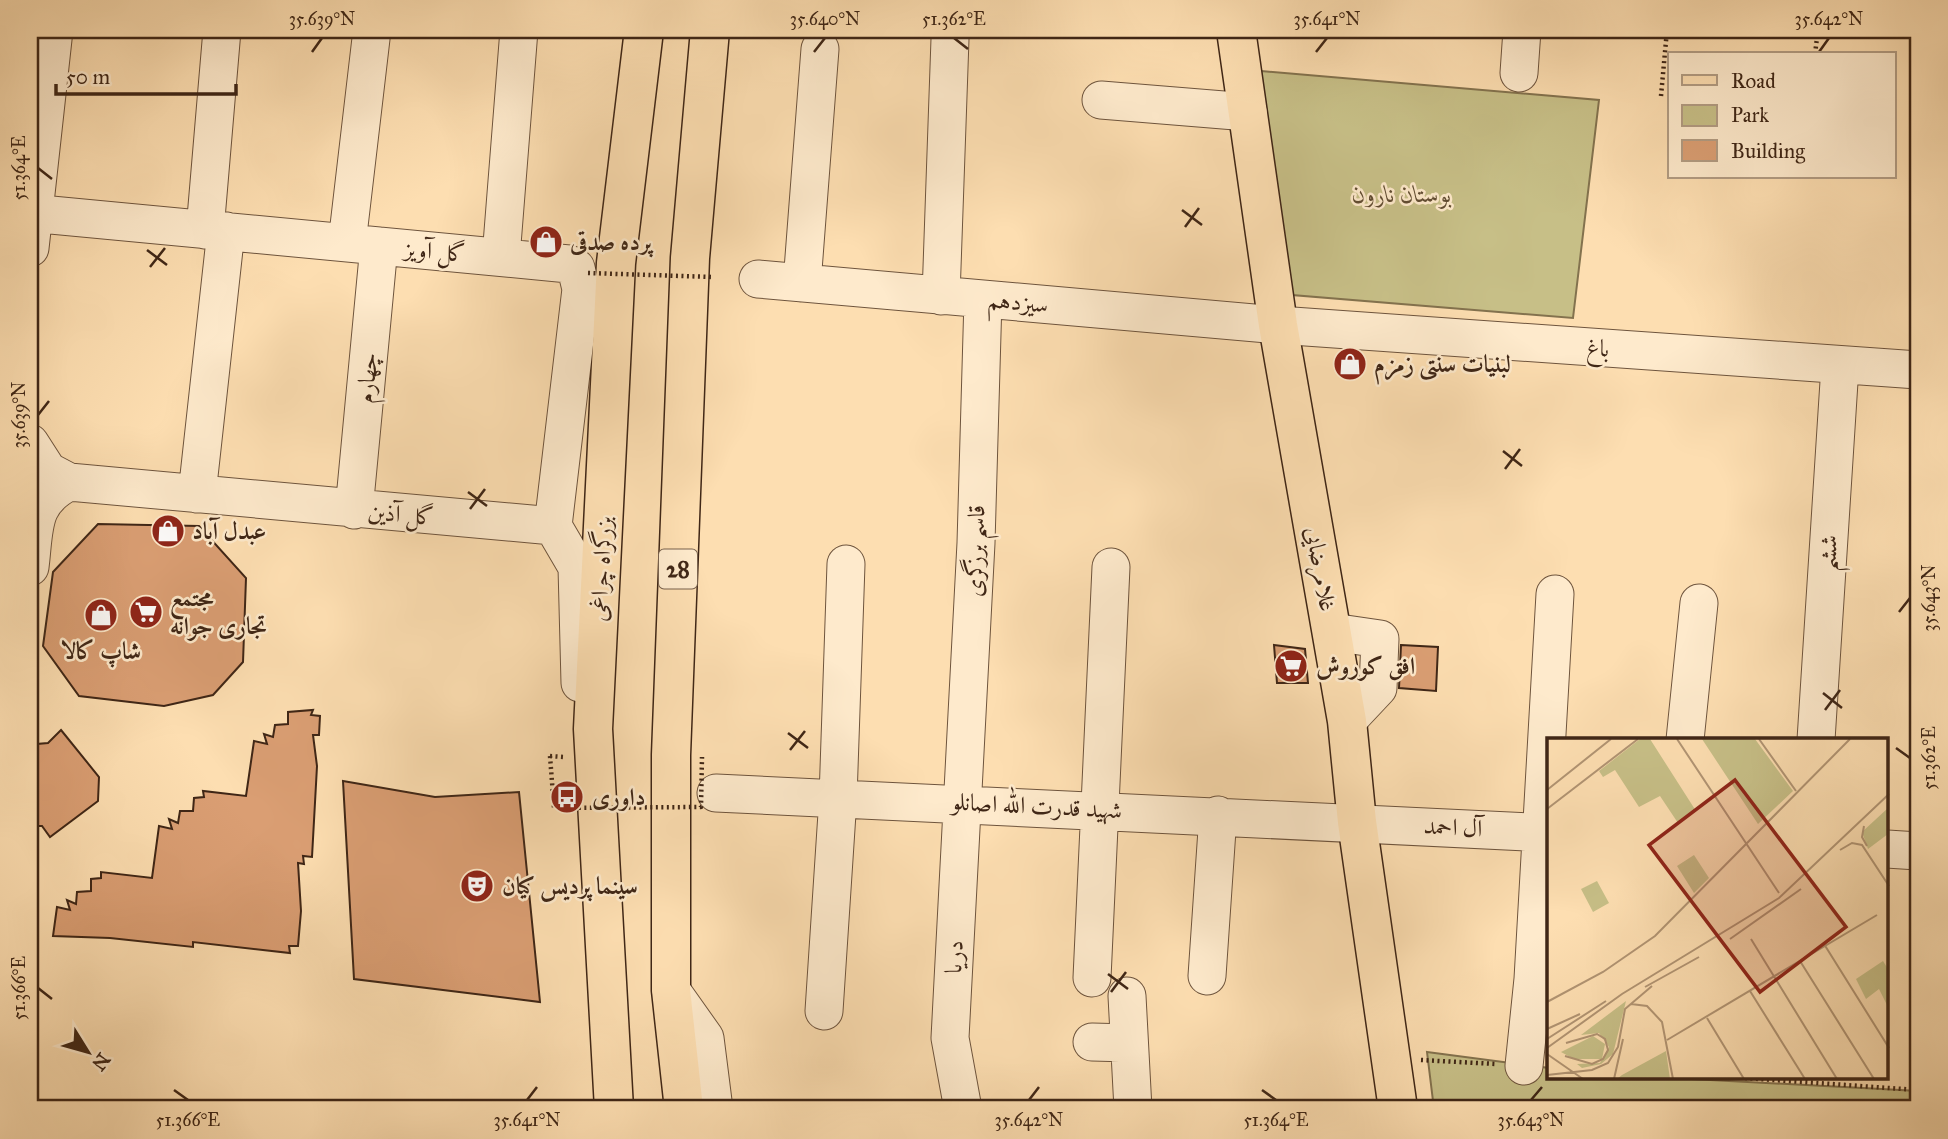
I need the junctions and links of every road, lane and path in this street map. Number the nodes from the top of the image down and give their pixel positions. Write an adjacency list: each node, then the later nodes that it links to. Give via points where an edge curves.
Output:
1 (54, 30): 18 (street)
2 (222, 30): 19 (street)
3 (372, 30): 20 (street, چهارم)
4 (519, 30): 21 (street)
5 (645, 30): 41 (main road, بزرگراه چراغی, via 616,263)
6 (710, 30): 60 (main road, 28, via 690,258 671,755)
7 (1236, 30): 17 (main road, غلامرضایی)
8 (1522, 30): 14 (street)
9 (1667, 30): 15 (path)
10 (1818, 30): 13 (path)
11 (950, 39): 26 (street)
12 (820, 49): 25 (street)
13 (1815, 52)
14 (1519, 73)
15 (1661, 96)
16 (1101, 100): 17 (street)
17 (1248, 112): 28 (main road, غلامرضایی)
18 (31, 225): 19 (street, گل آویز)
19 (216, 230): 20 (street, گل آویز); 33 (street)
20 (363, 244): 21 (street, گل آویز); 34 (street, چهارم)
21 (501, 257): 35 (street, گل آویز, via 569,264 579,274 581,289)
22 (588, 273): 23 (path, bridge)
23 (713, 277)
24 (758, 279): 25 (street, سیزدهم)
25 (802, 283): 26 (street, سیزدهم)
26 (941, 296): 27 (street, سیزدهم)
27 (983, 299): 28 (street, سیزدهم); 49 (street, قاسم برزگری, via 976,543)
28 (1278, 325): 29 (street, باغ); 53 (main road, غلامرضایی, via 1347,721)
29 (1840, 366): 30 (street, باغ); 44 (street, ششم)
30 (1918, 370)
31 (30, 443): 32 (street, via 48,471)
32 (69, 482): 33 (street, گل آذین); 37 (street, via 51,493 38,510)
33 (197, 494): 34 (street, گل آذین)
34 (355, 510): 35 (street, گل آذین)
35 (553, 526): 41 (street, via 577,567)
36 (846, 564): 48 (street)
37 (30, 567)
38 (1111, 567): 51 (street)
39 (1555, 594): 42 (street)
40 (1699, 603): 43 (street)
41 (586, 714): 69 (main road, بزرگراه چراغی)
42 (1550, 738)
43 (1685, 738)
44 (1816, 738)
45 (550, 756): 46 (path, bridge, via 554,808 701,807)
46 (702, 757)
47 (716, 793): 48 (street, شهید قدرت الله اصانلو)
48 (838, 797): 49 (street, شهید قدرت الله اصانلو); 62 (street)
49 (961, 803): 51 (street, شهید قدرت الله اصانلو); 72 (street, دریا, via 950,1038)
50 (1547, 806): 54 (street)
51 (1102, 810): 52 (street, شهید قدرت الله اصانلو); 58 (street)
52 (1218, 815): 53 (street, شهید قدرت الله اصانلو); 57 (street)
53 (1357, 822): 54 (street, آل احمد); 65 (main road, غلامرضایی)
54 (1546, 833): 59 (street)
55 (1888, 849): 56 (street)
56 (1918, 851)
57 (1207, 976)
58 (1092, 978)
59 (1541, 980): 66 (street)
60 (671, 990): 70 (main road, 28); 71 (street, via 705,1038)
61 (1127, 996): 64 (street)
62 (824, 1011)
63 (1092, 1042): 64 (street)
64 (1129, 1043): 73 (street)
65 (1391, 1059): 66 (path); 74 (main road, غلامرضایی)
66 (1524, 1066)
67 (1774, 1080): 68 (path)
68 (1918, 1090)
69 (614, 1109)
70 (684, 1109)
71 (714, 1109)
72 (964, 1109)
73 (1133, 1109)
74 (1398, 1109)

